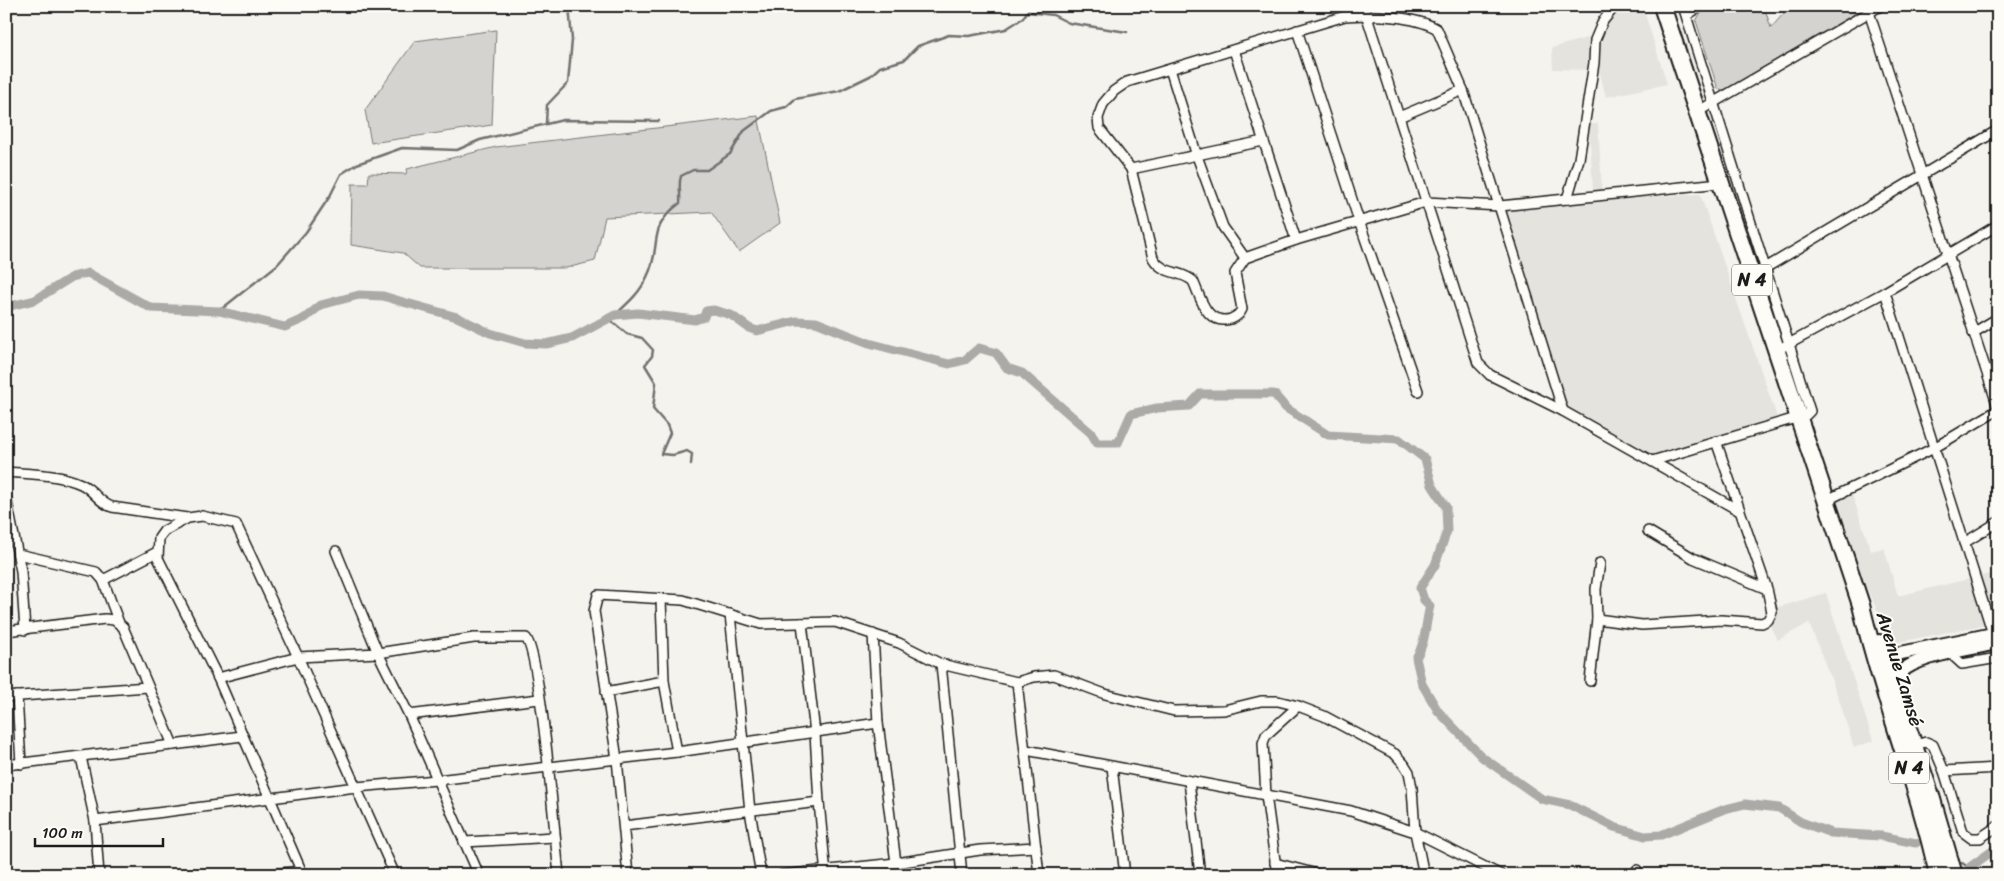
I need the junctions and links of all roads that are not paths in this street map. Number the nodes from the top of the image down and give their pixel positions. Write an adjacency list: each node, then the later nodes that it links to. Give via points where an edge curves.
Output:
1 (1615, 6): 21 (street, via 1603,21 1595,40 1579,159)
2 (1662, 6): 13 (highway, N 4)
3 (1701, 6): 6 (street)
4 (1880, 6): 5 (street)
5 (1868, 10): 12 (street); 19 (street)
6 (1685, 11): 12 (street)
7 (1366, 14): 8 (street, via 1345,16); 11 (street, via 1424,23 1437,29); 14 (street)
8 (1297, 30): 9 (street); 24 (street)
9 (1234, 50): 10 (street); 16 (street)
10 (1170, 69): 17 (street); 18 (street, via 1127,82 1103,104 1098,118 1099,128)
11 (1463, 90): 14 (street); 23 (street)
12 (1713, 105): 13 (street); 29 (street)
13 (1697, 112): 20 (highway, N 4)
14 (1399, 117): 22 (street)
15 (1998, 130): 19 (street)
16 (1263, 141): 17 (street); 26 (street)
17 (1197, 156): 18 (street); 28 (street, via 1223,227)
18 (1131, 169): 28 (street, via 1153,258 1167,271 1193,281 1200,300 1214,318 1224,320 1241,313 1235,273)
19 (1921, 176): 27 (street); 29 (street)
20 (1720, 183): 21 (street); 30 (highway, N 4)
21 (1567, 199): 23 (street)
22 (1426, 202): 23 (street); 24 (street); 37 (street, via 1478,363 1498,380)
23 (1500, 206): 37 (street)
24 (1359, 221): 26 (street); 35 (street)
25 (1998, 225): 27 (street)
26 (1296, 240): 28 (street)
27 (1947, 255): 31 (street); 33 (street)
28 (1245, 258)
29 (1766, 268): 30 (street); 34 (street)
30 (1750, 277): 34 (highway, N 4)
31 (1885, 292): 34 (street); 40 (street)
32 (1998, 318): 33 (street)
33 (1973, 333): 36 (street)
34 (1783, 347): 38 (highway, N 4)
35 (1418, 391)
36 (1998, 408): 40 (street)
37 (1563, 411): 41 (street)
38 (1798, 417): 39 (street); 44 (highway, N 4)
39 (1716, 441): 41 (street); 45 (street)
40 (1934, 448): 44 (street); 49 (street)
41 (1652, 462): 45 (street)
42 (6, 472): 46 (street, via 81,484 103,504 112,507)
43 (6, 497): 52 (street)
44 (1825, 500): 69 (highway, Avenue Zamsé / N 4)
45 (1738, 510): 55 (street)
46 (188, 518): 51 (street, via 164,531 159,538); 67 (street, via 202,516 236,524)
47 (1998, 522): 49 (street)
48 (1648, 531): 55 (street, via 1693,558)
49 (1964, 543): 64 (street)
50 (336, 551): 65 (street)
51 (157, 552): 54 (street); 71 (street)
52 (18, 554): 54 (street, via 90,569); 61 (street)
53 (1600, 563): 58 (street)
54 (103, 580): 59 (street)
55 (1766, 589): 58 (street, via 1772,612 1762,623 1721,620 1642,626)
56 (661, 599): 57 (street, via 699,603); 72 (street); 77 (street, via 598,595 594,611)
57 (730, 614): 60 (street, via 761,624); 86 (street)
58 (1596, 619): 73 (street)
59 (119, 623): 61 (street, via 105,619); 76 (street)
60 (802, 623): 63 (street, via 835,622); 84 (street)
61 (25, 630): 62 (street)
62 (6, 631)
63 (873, 634): 70 (street); 83 (street)
64 (1996, 636): 66 (street); 69 (street)
65 (378, 653): 67 (street); 80 (street, via 474,638 523,637 528,641); 82 (street)
66 (1950, 654): 68 (street, via 1962,664); 75 (street, via 1908,666)
67 (298, 657): 71 (street); 101 (street)
68 (1998, 658)
69 (1880, 661): 75 (highway, Avenue Zamsé / N 4); 134 (highway, Avenue Zamsé / N 4, via 1926,821)
70 (941, 664): 74 (street); 113 (street)
71 (218, 678): 85 (street)
72 (664, 681): 77 (street); 90 (street)
73 (1590, 681)
74 (1017, 682): 81 (street, via 1054,675 1105,694 1174,711 1224,710 1261,700); 89 (street)
75 (1895, 684): 88 (highway, Avenue Zamsé / N 4)
76 (148, 687): 78 (street); 87 (street)
77 (606, 692): 92 (street)
78 (17, 696): 79 (street); 93 (street)
79 (6, 698)
80 (539, 699): 82 (street); 96 (street)
81 (1298, 706): 102 (street, via 1266,735 1263,743); 109 (street, via 1324,716 1395,754 1409,772)
82 (409, 714): 99 (street)
83 (878, 723): 84 (street); 114 (street)
84 (815, 733): 86 (street); 104 (street)
85 (242, 736): 87 (street); 103 (street)
86 (743, 742): 90 (street); 105 (street)
87 (173, 745): 91 (street)
88 (1915, 745): 98 (street, via 1926,742 1933,745); 135 (highway, Avenue Zamsé / N 4)
89 (1026, 750): 95 (street); 112 (street)
90 (677, 752): 92 (street)
91 (81, 757): 93 (street); 106 (street)
92 (617, 759): 96 (street); 107 (street)
93 (21, 764): 94 (street)
94 (6, 765)
95 (1112, 767): 100 (street); 129 (street)
96 (548, 768): 99 (street); 110 (street)
97 (1998, 768): 98 (street)
98 (1944, 771): 108 (street, via 1963,832 1970,838 1980,838)
99 (437, 780): 101 (street); 111 (street)
100 (1189, 781): 102 (street); 130 (street)
101 (356, 787): 103 (street); 121 (street)
102 (1266, 795): 109 (street, via 1351,811); 115 (street)
103 (270, 799): 106 (street); 117 (street)
104 (818, 802): 105 (street); 116 (street)
105 (750, 811): 107 (street); 125 (street)
106 (94, 821): 119 (street)
107 (624, 826): 124 (street)
108 (1998, 826)
109 (1415, 832): 118 (street); 133 (street)
110 (555, 837): 111 (street); 123 (street)
111 (464, 842): 122 (street)
112 (1036, 848): 113 (street, via 980,850); 128 (street)
113 (959, 855): 114 (street); 127 (street)
114 (896, 863): 116 (street)
115 (1276, 863): 131 (street); 132 (street)
116 (826, 872): 126 (street)
117 (302, 873): 120 (street)
118 (1499, 874)
119 (99, 875)
120 (263, 875)
121 (396, 875)
122 (479, 875)
123 (559, 875)
124 (628, 875)
125 (761, 875)
126 (782, 875)
127 (962, 875)
128 (1039, 875)
129 (1125, 875)
130 (1200, 875)
131 (1277, 875)
132 (1321, 875)
133 (1424, 875)
134 (1938, 875)
135 (1954, 875)

